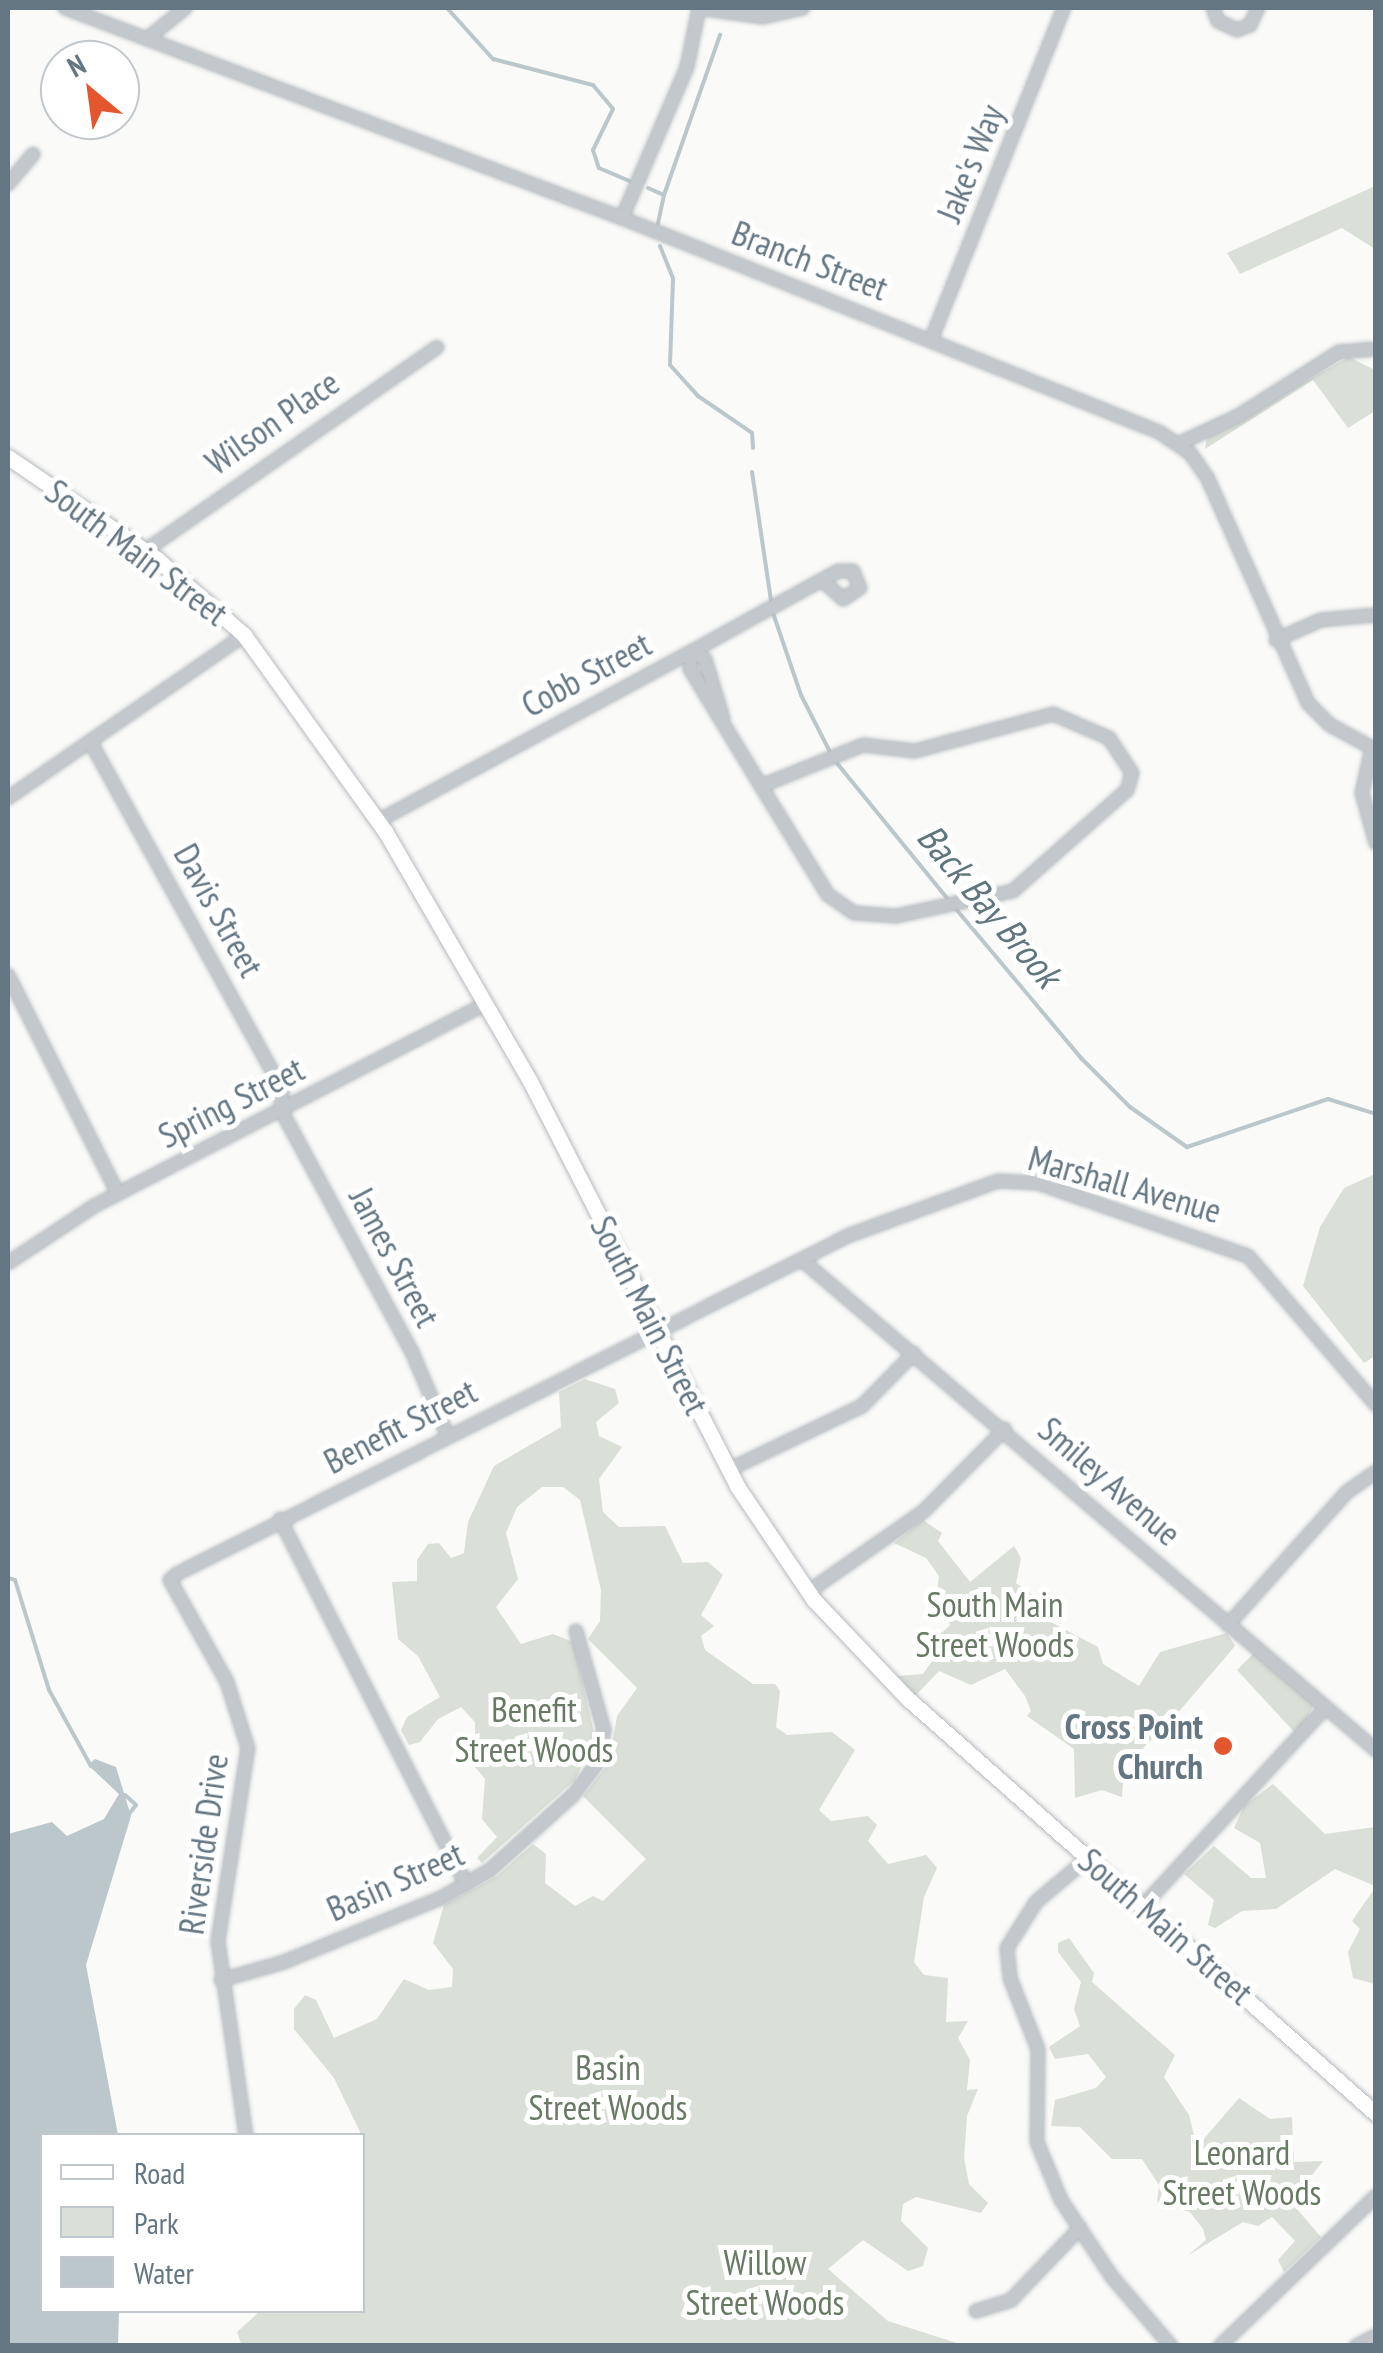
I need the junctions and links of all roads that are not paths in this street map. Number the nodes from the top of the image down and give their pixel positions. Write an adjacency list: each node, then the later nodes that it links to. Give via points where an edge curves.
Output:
1 (65, 8): 8 (street, Branch Street)
2 (185, 8): 8 (street)
3 (699, 8): 4 (street, via 763,18); 11 (street, via 687,67)
4 (803, 8)
5 (1064, 8): 12 (street, Jake's Way)
6 (1213, 8): 7 (street, via 1223,26 1237,30 1250,24)
7 (1258, 8)
8 (148, 38): 11 (street, Branch Street)
9 (33, 154): 10 (street)
10 (8, 184)
11 (622, 218): 12 (street, Branch Street)
12 (931, 340): 15 (street, Branch Street)
13 (436, 347): 17 (street, Wilson Place)
14 (1371, 348): 15 (street, via 1340,352 1238,416)
15 (1178, 444): 21 (street, Branch Street, via 1207,477)
16 (8, 457): 17 (main road, South Main Street)
17 (145, 551): 20 (main road, South Main Street)
18 (822, 580): 22 (street, Cobb Street)
19 (1376, 615): 21 (street, via 1321,620)
20 (244, 635): 23 (street); 27 (main road, South Main Street)
21 (1276, 640): 24 (street, Branch Street, via 1308,704 1330,726)
22 (691, 652): 25 (street, via 690,669); 27 (street, Cobb Street)
23 (90, 741): 26 (street); 31 (street, Davis Street, via 282,1088)
24 (1374, 749): 28 (street, via 1362,793)
25 (761, 786): 25 (street, via 816,880 840,906 876,917 1013,891 1096,821 1127,790 1132,773 1122,751 1062,714 915,752 877,744)
26 (8, 798)
27 (378, 821): 30 (main road, South Main Street)
28 (1376, 843)
29 (8, 975): 32 (street)
30 (487, 1003): 31 (street, Spring Street); 35 (main road, South Main Street)
31 (281, 1110): 32 (street, Spring Street); 39 (street, James Street, via 412,1352)
32 (118, 1194): 34 (street, Spring Street)
33 (802, 1260): 35 (street, Marshall Avenue); 36 (street, Smiley Avenue); 37 (street, Marshall Avenue, via 978,1185 1038,1184 1248,1256)
34 (8, 1263)
35 (656, 1330): 39 (street, Benefit Street); 40 (main road, South Main Street)
36 (914, 1353): 38 (street, Smiley Avenue); 40 (street, via 862,1406)
37 (1376, 1404)
38 (1005, 1428): 44 (street, via 924,1511); 45 (street, Smiley Avenue)
39 (448, 1437): 42 (street, Benefit Street)
40 (728, 1470): 44 (main road, South Main Street)
41 (1376, 1472): 45 (street, via 1346,1492)
42 (280, 1519): 43 (street, Benefit Street); 50 (street)
43 (173, 1578): 52 (street, Riverside Drive, via 227,1682 247,1738 218,1941)
44 (808, 1592): 49 (main road, South Main Street, via 895,1686)
45 (1228, 1625): 47 (street, Smiley Avenue)
46 (576, 1631): 50 (street, Basin Street, via 604,1730 597,1764 512,1852)
47 (1323, 1710): 48 (street, Smiley Avenue); 51 (street)
48 (1376, 1750)
49 (1088, 1858): 51 (main road, South Main Street); 56 (street, via 1036,1902 1008,1948 1010,1978 1038,2048 1041,2161)
50 (466, 1884): 52 (street, Basin Street, via 284,1962)
51 (1143, 1906): 53 (main road, South Main Street)
52 (221, 1980): 54 (street, Riverside Drive)
53 (1376, 2114)
54 (246, 2133)
55 (1376, 2196): 60 (street)
56 (1080, 2228): 57 (street, via 1010,2300); 59 (street)
57 (976, 2311)
58 (1376, 2336): 61 (street)
59 (1171, 2346)
60 (1220, 2346)
61 (1356, 2346)

